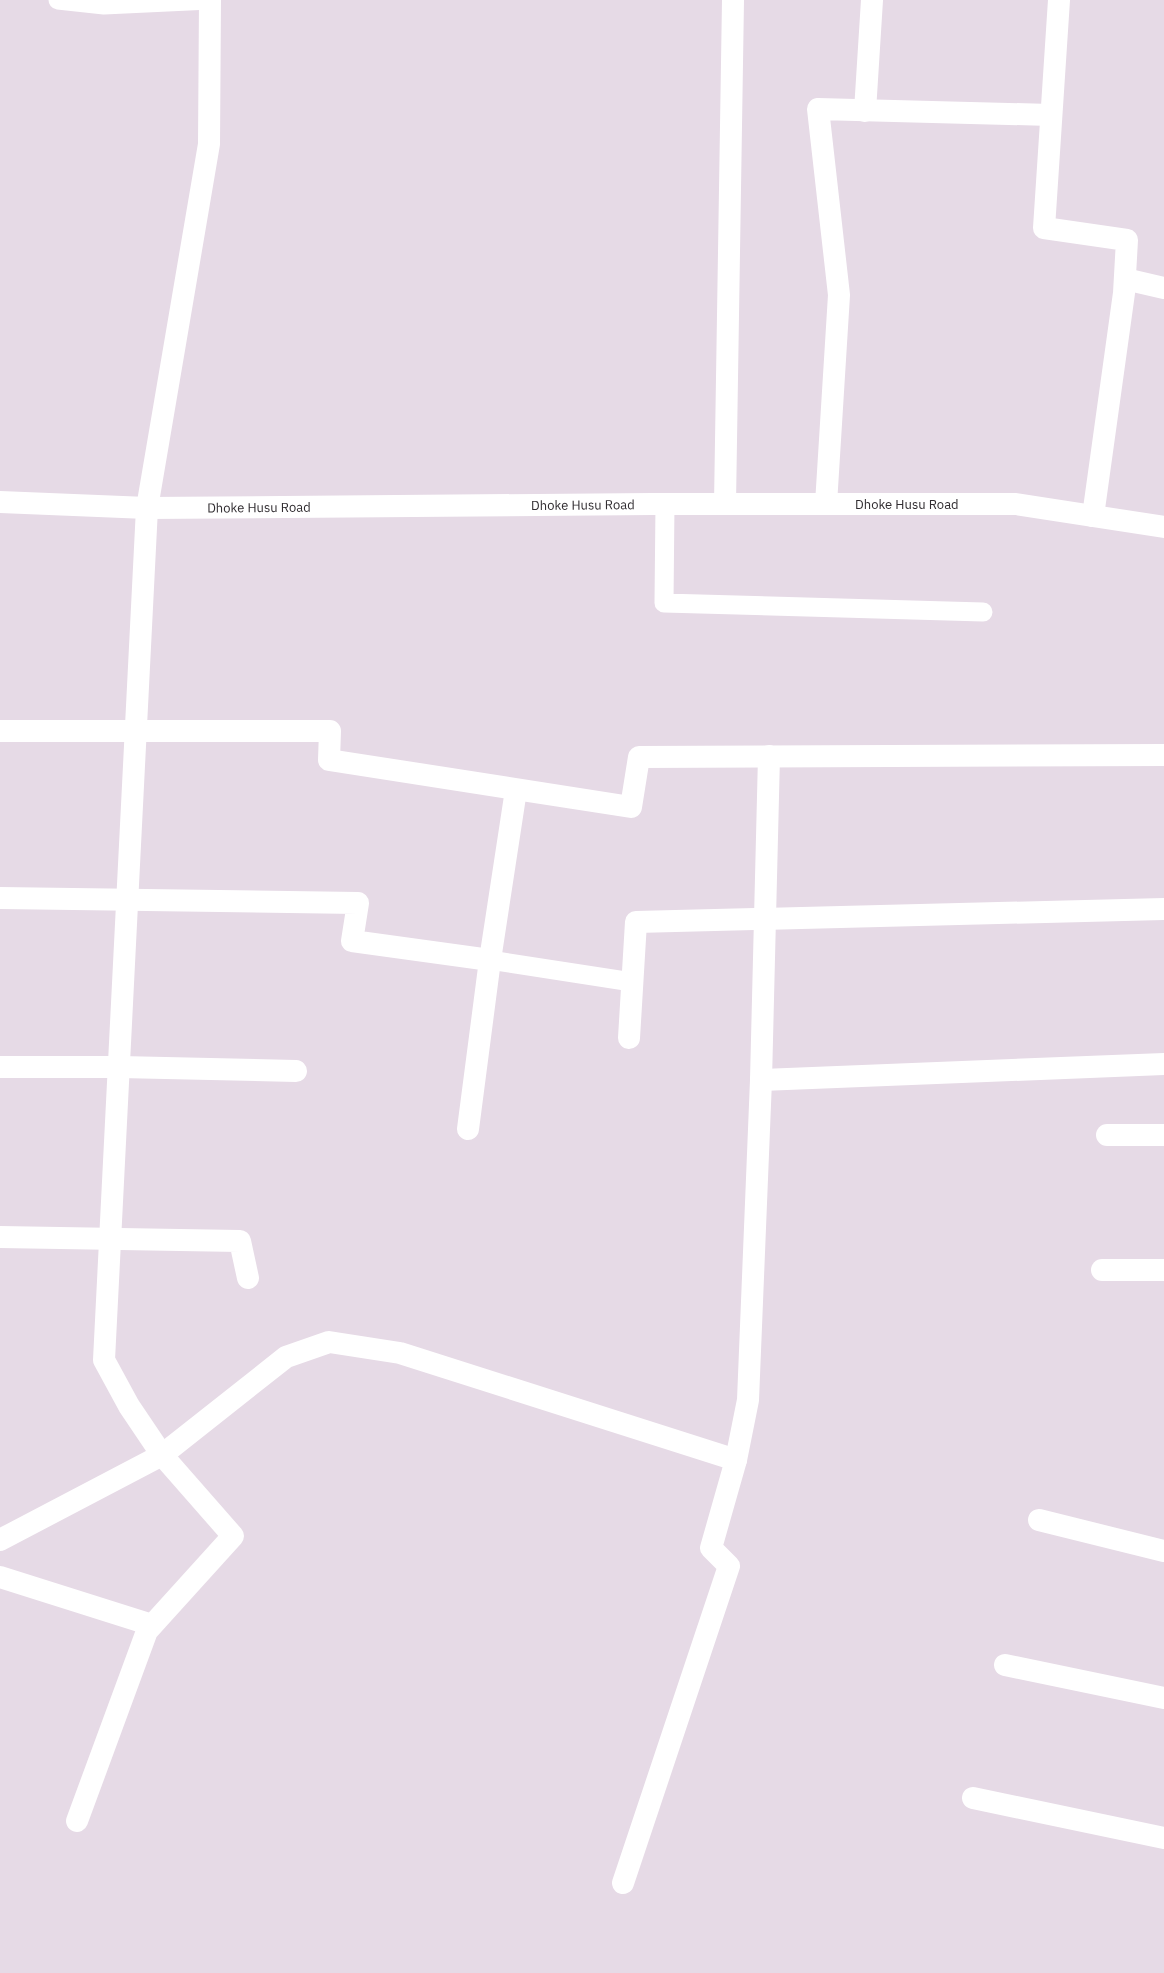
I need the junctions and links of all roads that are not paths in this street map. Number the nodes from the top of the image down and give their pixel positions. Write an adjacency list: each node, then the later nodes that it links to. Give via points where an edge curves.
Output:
1 (58, 0): 2 (lane, via 104,5)
2 (210, 0): 14 (street, via 209,144)
3 (734, 0): 12 (street)
4 (872, 0): 6 (street)
5 (1059, 0): 7 (street)
6 (865, 110): 7 (street); 13 (street, via 818,109 839,295)
7 (1051, 115): 8 (street, via 1044,228 1127,240)
8 (1125, 279): 9 (street); 15 (street)
9 (1164, 288)
10 (0, 502): 14 (street, Dhoke Husu Road)
11 (665, 504): 12 (street, Dhoke Husu Road); 14 (street, Dhoke Husu Road); 17 (lane, via 664,603)
12 (725, 504): 13 (street, Dhoke Husu Road)
13 (826, 504): 15 (street, Dhoke Husu Road, via 1016,504)
14 (147, 508): 18 (street)
15 (1093, 516): 16 (street, Dhoke Husu Road)
16 (1164, 527)
17 (982, 612)
18 (136, 730): 19 (street); 22 (street, via 330,731 329,760); 24 (street)
19 (0, 731)
20 (1164, 755): 21 (street)
21 (769, 756): 22 (street, via 640,757 631,808); 26 (street)
22 (516, 790): 27 (street)
23 (0, 898): 24 (street)
24 (128, 900): 27 (street, via 358,903 352,941); 32 (street)
25 (1164, 910): 26 (street)
26 (765, 918): 28 (street, via 636,922); 34 (street)
27 (490, 960): 28 (lane); 35 (street)
28 (632, 982): 29 (street)
29 (629, 1038)
30 (1164, 1064): 34 (street)
31 (0, 1067): 32 (street)
32 (120, 1067): 33 (street); 39 (street)
33 (296, 1071)
34 (761, 1080): 44 (street, via 748,1400)
35 (468, 1129)
36 (1107, 1135): 37 (street)
37 (1164, 1135)
38 (0, 1237): 39 (street)
39 (111, 1240): 42 (street, via 240,1241); 43 (street, via 104,1360 129,1406)
40 (1102, 1270): 41 (street)
41 (1164, 1270)
42 (248, 1278)
43 (162, 1455): 44 (street, via 286,1356 328,1342 400,1353); 46 (street); 49 (street, via 233,1536)
44 (736, 1460): 55 (street, via 710,1548 729,1566)
45 (1039, 1520): 47 (street)
46 (0, 1540)
47 (1164, 1551)
48 (0, 1577): 49 (street)
49 (152, 1625): 53 (street, via 147,1631)
50 (1005, 1665): 51 (street)
51 (1164, 1698)
52 (973, 1798): 54 (street)
53 (77, 1821)
54 (1164, 1838)
55 (623, 1883)

